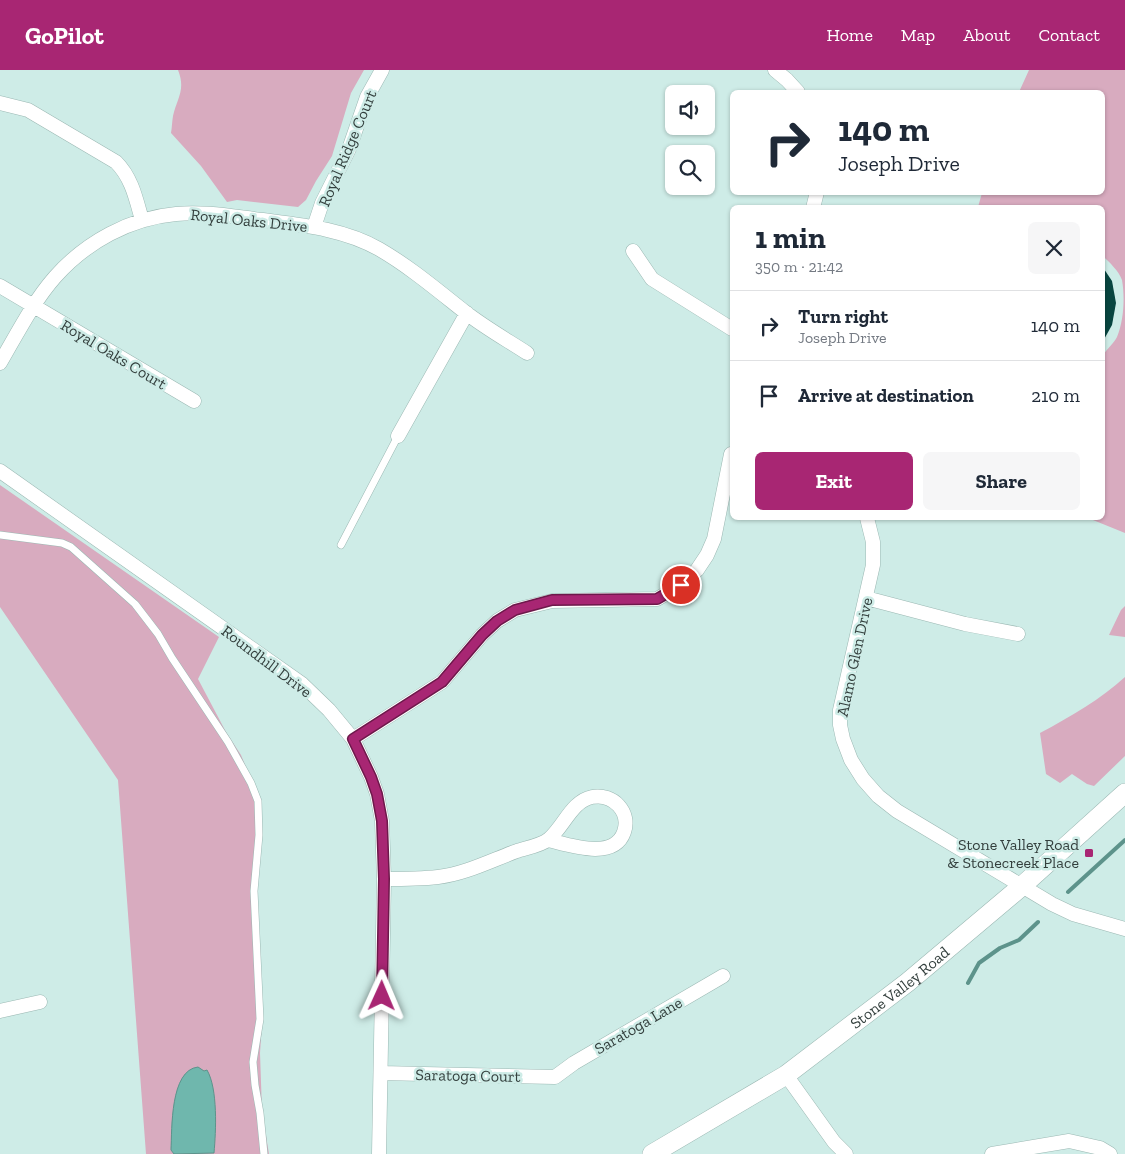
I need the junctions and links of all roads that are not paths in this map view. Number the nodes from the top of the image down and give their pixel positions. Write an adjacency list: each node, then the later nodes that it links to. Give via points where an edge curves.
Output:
1 (382, 70): 6 (street, Royal Ridge Court, via 367,97 349,150 322,203)
2 (775, 70): 3 (street)
3 (796, 90)
4 (0, 102): 5 (street, via 28,110 116,162 129,179)
5 (142, 220): 6 (street, Royal Oaks Drive, via 195,214); 9 (street, Royal Oaks Drive, via 87,247 55,277)
6 (314, 227): 10 (street, Royal Oaks Drive, via 352,237 379,249 423,278)
7 (633, 251): 11 (street, via 652,279)
8 (0, 286): 9 (street, Royal Oaks Court)
9 (34, 306): 13 (street, Royal Oaks Drive); 14 (street, Royal Oaks Court)
10 (466, 313): 12 (street, Royal Oaks Drive); 15 (street)
11 (730, 328)
12 (528, 353)
13 (0, 363)
14 (194, 401)
15 (398, 436): 20 (lane)
16 (730, 459): 23 (street, via 714,539 697,570 681,585 657,599 552,600 515,610 482,635 442,682)
17 (0, 471): 23 (street, Roundhill Drive, via 302,684)
18 (867, 520): 21 (street, Alamo Glen Drive, via 873,565)
19 (0, 535): 35 (lane, via 62,543 70,547 135,604 228,742 251,783 258,801 259,835 254,891 260,1019 253,1062)
20 (341, 545)
21 (866, 598): 22 (street); 27 (street, Alamo Glen Drive, via 840,710 843,739 851,760 862,779 897,810)
22 (1018, 634)
23 (353, 739): 26 (street, Roundhill Drive, via 377,794 382,821)
24 (1125, 793): 27 (street, Stone Valley Road)
25 (548, 840): 25 (street, via 588,798 610,799 625,816 622,836 606,848 579,847); 26 (street, via 439,877)
26 (384, 879): 32 (street, Roundhill Drive)
27 (1022, 886): 28 (street, Alamo Glen Drive, via 1073,914); 33 (street, Stone Valley Road, via 908,982)
28 (1125, 929)
29 (723, 976): 34 (street, Saratoga Lane, via 574,1062)
30 (40, 1002): 31 (street)
31 (0, 1011)
32 (381, 1074): 34 (street, Saratoga Court); 36 (street, Roundhill Drive)
33 (786, 1075): 37 (street, Stone Valley Road); 38 (street)
34 (555, 1077)
35 (264, 1154)
36 (379, 1154)
37 (652, 1154)
38 (846, 1154)
39 (992, 1154): 40 (street, via 1068,1141 1100,1148)
40 (1110, 1154)

